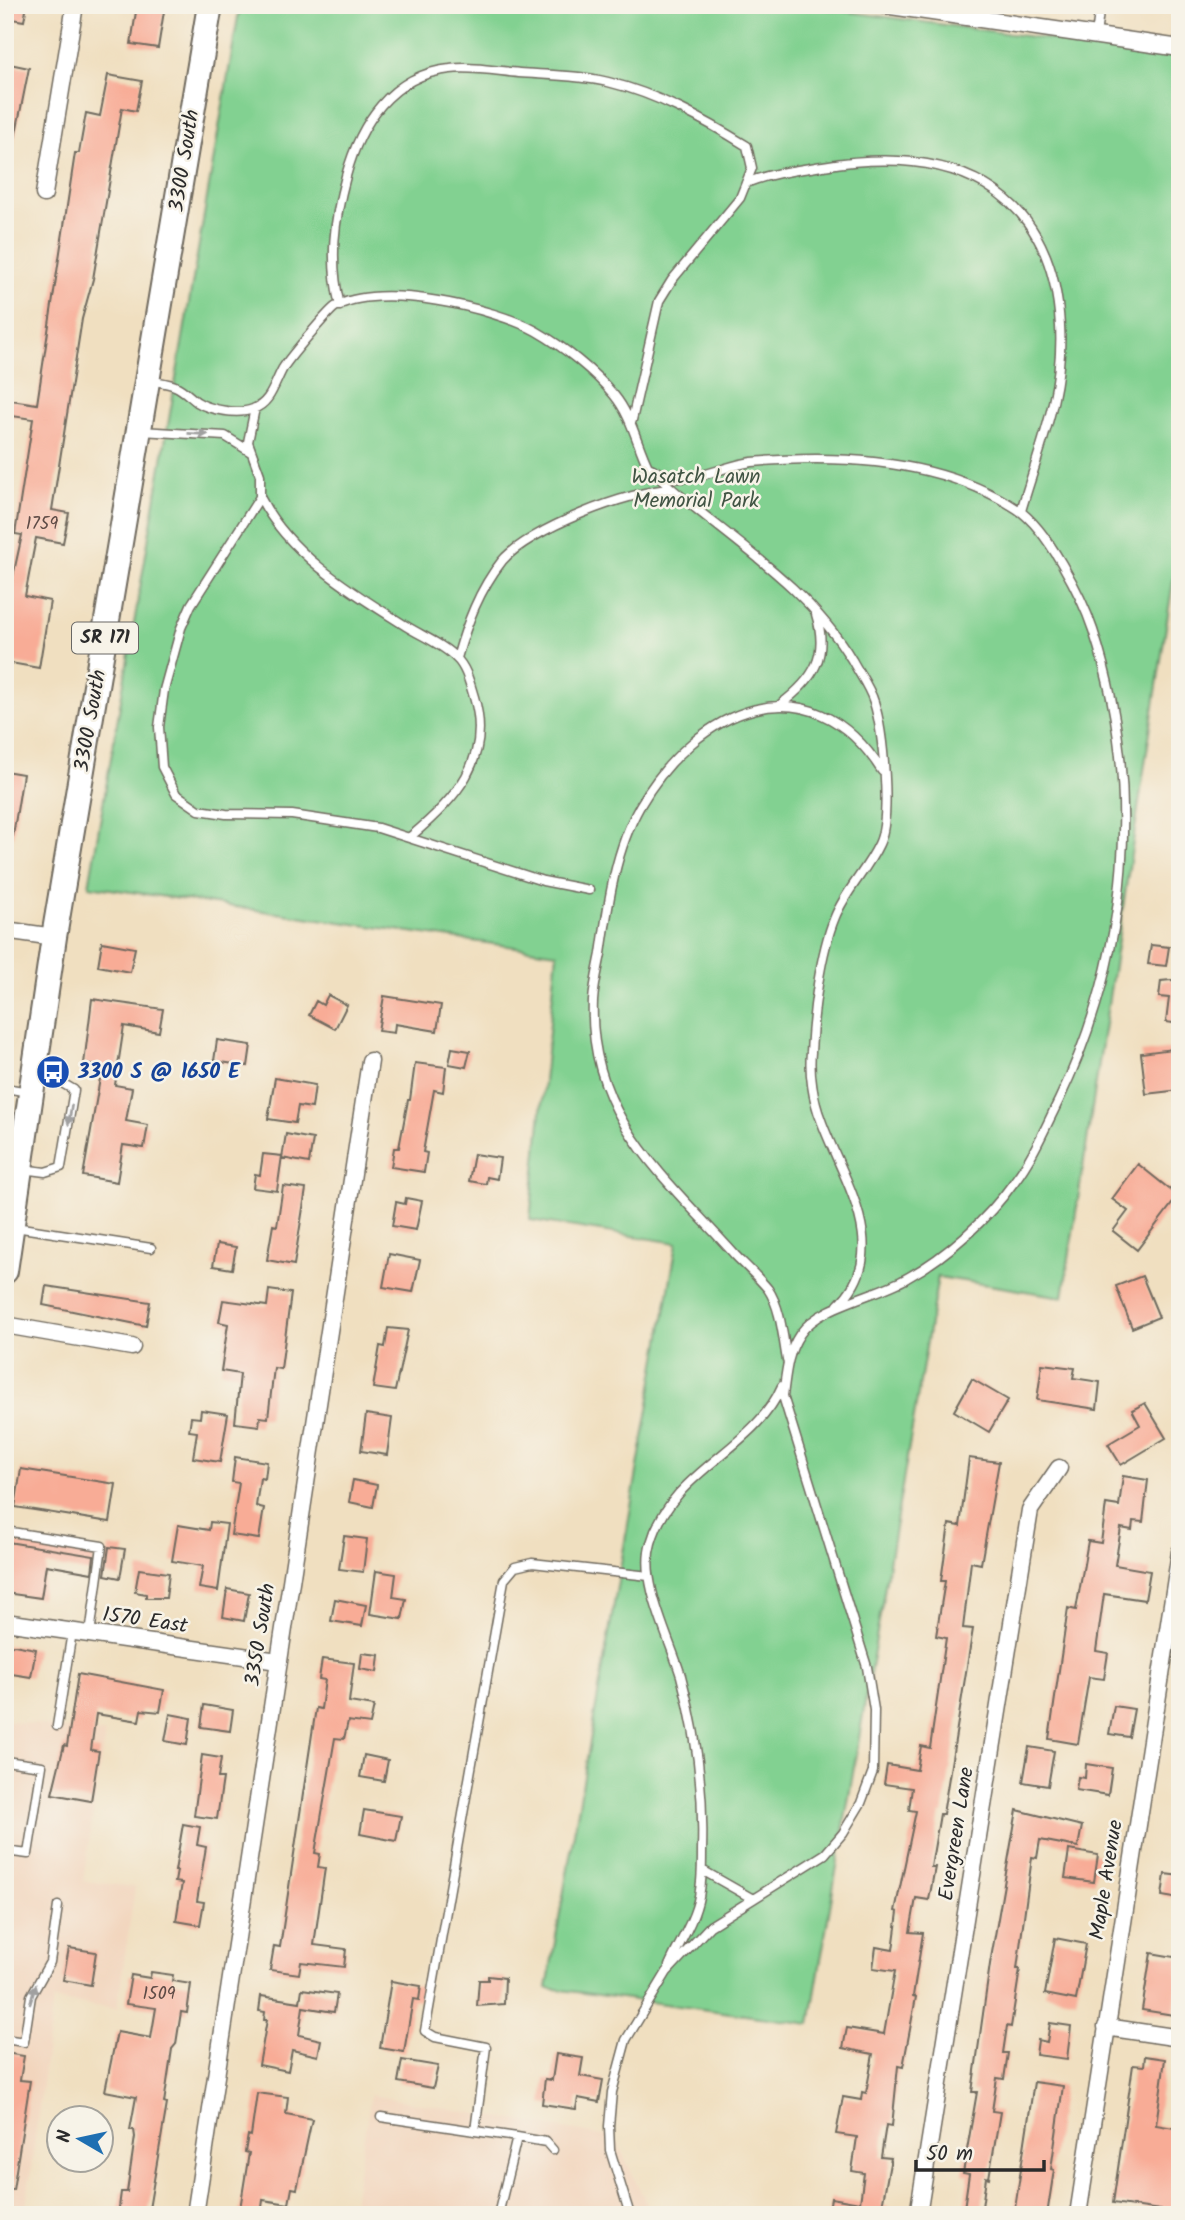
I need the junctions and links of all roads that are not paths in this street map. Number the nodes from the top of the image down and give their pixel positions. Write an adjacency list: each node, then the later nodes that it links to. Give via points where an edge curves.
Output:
1 (75, 5): 8 (street)
2 (210, 5): 10 (main road, 3300 South / SR 171)
3 (884, 5): 5 (street)
4 (1100, 5): 5 (lane)
5 (1096, 36): 6 (street)
6 (1180, 48)
7 (746, 183): 9 (lane, via 752,168 747,146 670,104 609,82 449,68 418,78 394,93 360,132 337,206 332,252); 12 (lane, via 724,221 659,301); 18 (lane, via 851,161 901,160 945,166 988,183 1017,210 1039,240 1054,277 1060,326 1060,377 1050,424)
8 (44, 194)
9 (340, 306): 11 (lane, via 284,366 265,404); 12 (lane, via 379,296 436,300 535,331 588,370)
10 (149, 380): 11 (lane, via 175,386 200,404 228,411); 13 (main road, 3300 South / SR 171)
11 (255, 408): 14 (lane, via 248,442)
12 (632, 419): 15 (lane)
13 (141, 430): 14 (lane, one-way to 14, via 225,436); 26 (main road, 3300 South / SR 171)
14 (251, 452): 17 (lane, via 260,475)
15 (648, 467): 16 (lane); 18 (lane, via 673,478 748,463 873,461 939,474)
16 (672, 489): 19 (lane, via 764,560); 20 (lane, via 651,489 573,517 504,558 479,594)
17 (260, 497): 20 (lane, via 270,518 310,558); 23 (lane, via 214,566 181,628 164,690 159,727 162,767 176,794 199,810 292,815)
18 (1021, 511): 33 (lane, via 1083,599 1113,698 1124,852 1102,991 1076,1066 1009,1190 947,1251 909,1278)
19 (814, 608): 21 (lane, via 821,631 819,656 808,682); 22 (lane, via 840,641 874,702)
20 (457, 658): 23 (lane, via 478,711 478,748 453,797)
21 (779, 705): 22 (lane, via 824,713 870,752); 36 (lane, via 757,708 689,745 665,769 639,808 620,855 606,911 593,1000 596,1054 610,1101 629,1136 769,1291)
22 (885, 775): 33 (lane, via 880,843 834,920 810,1054 820,1119 857,1203 864,1231 858,1279)
23 (410, 837): 24 (lane, via 531,878)
24 (589, 890)
25 (5, 930): 26 (street)
26 (54, 937): 28 (main road, 3300 South / SR 171)
27 (370, 1061): 45 (street, 3350 South)
28 (33, 1084): 29 (lane); 30 (main road, 3300 South / SR 171); 30 (lane, one-way to 30, via 57,1080 74,1090 61,1167 45,1172)
29 (5, 1088)
30 (20, 1169): 31 (main road, 3300 South / SR 171)
31 (8, 1248): 32 (lane)
32 (150, 1248)
33 (836, 1307): 36 (lane, via 801,1331)
34 (5, 1325): 35 (street)
35 (132, 1347)
36 (787, 1360): 37 (lane)
37 (785, 1376): 41 (lane, via 765,1413 680,1488 661,1516 650,1545); 50 (lane, via 783,1396 867,1667 875,1741 873,1771 843,1832 825,1854)
38 (1059, 1468): 63 (street, Evergreen Lane, via 1030,1510)
39 (5, 1531): 44 (lane, via 102,1546)
40 (1180, 1552): 53 (street, Maple Avenue)
41 (649, 1576): 49 (lane, via 680,1675 701,1765); 57 (lane, via 532,1563 515,1567 504,1580 425,2031 486,2047)
42 (5, 1622): 43 (street, 1570 East)
43 (72, 1632): 44 (street, 1570 East); 46 (lane)
44 (90, 1634): 45 (street, 1570 East)
45 (278, 1661): 60 (street, 3350 South)
46 (57, 1726)
47 (5, 1761): 48 (lane, via 42,1766 28,1854)
48 (5, 1851)
49 (702, 1870): 50 (lane); 52 (lane, via 696,1908)
50 (753, 1899): 52 (lane, via 710,1926)
51 (58, 1906): 55 (lane, one-way to 51, via 24,2042 31,1996 50,1962)
52 (667, 1972): 62 (lane, via 626,2040 612,2092 610,2150)
53 (1106, 2027): 54 (street); 64 (street, Maple Avenue)
54 (1180, 2038)
55 (5, 2039)
56 (381, 2117): 57 (lane)
57 (475, 2131): 58 (lane)
58 (517, 2137): 59 (lane, via 546,2142); 61 (lane)
59 (553, 2150)
60 (195, 2215)
61 (498, 2215)
62 (630, 2215)
63 (918, 2215)
64 (1078, 2215)

